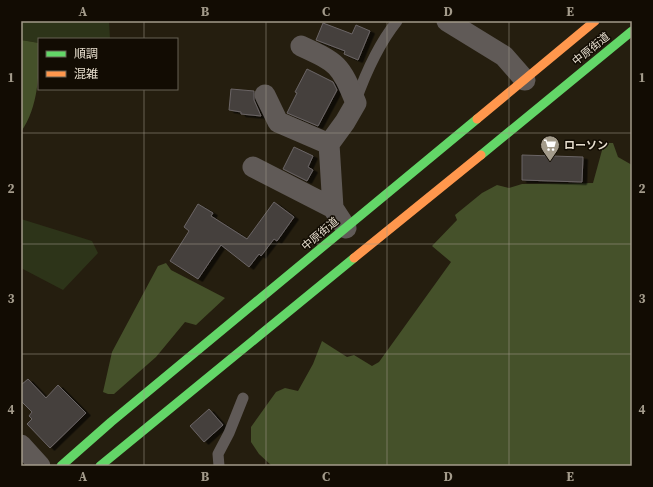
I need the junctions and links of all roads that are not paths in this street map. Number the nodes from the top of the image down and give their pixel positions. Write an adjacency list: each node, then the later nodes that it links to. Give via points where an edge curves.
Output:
1 (397, 21): 8 (lane, via 378,49)
2 (447, 21): 6 (street, via 504,56)
3 (595, 21): 6 (main road, 中原街道)
4 (632, 31): 17 (main road, 中原街道)
5 (301, 46): 8 (street, via 332,60 345,75)
6 (525, 80): 12 (main road, 中原街道)
7 (265, 95): 9 (street, via 278,122)
8 (356, 102): 9 (street)
9 (329, 144): 11 (street)
10 (253, 167): 11 (street)
11 (333, 208): 12 (street)
12 (346, 228): 16 (main road, 中原街道)
13 (243, 398): 18 (lane, via 218,454)
14 (21, 445): 15 (street)
15 (40, 466)
16 (61, 466)
17 (100, 466)
18 (219, 466)

